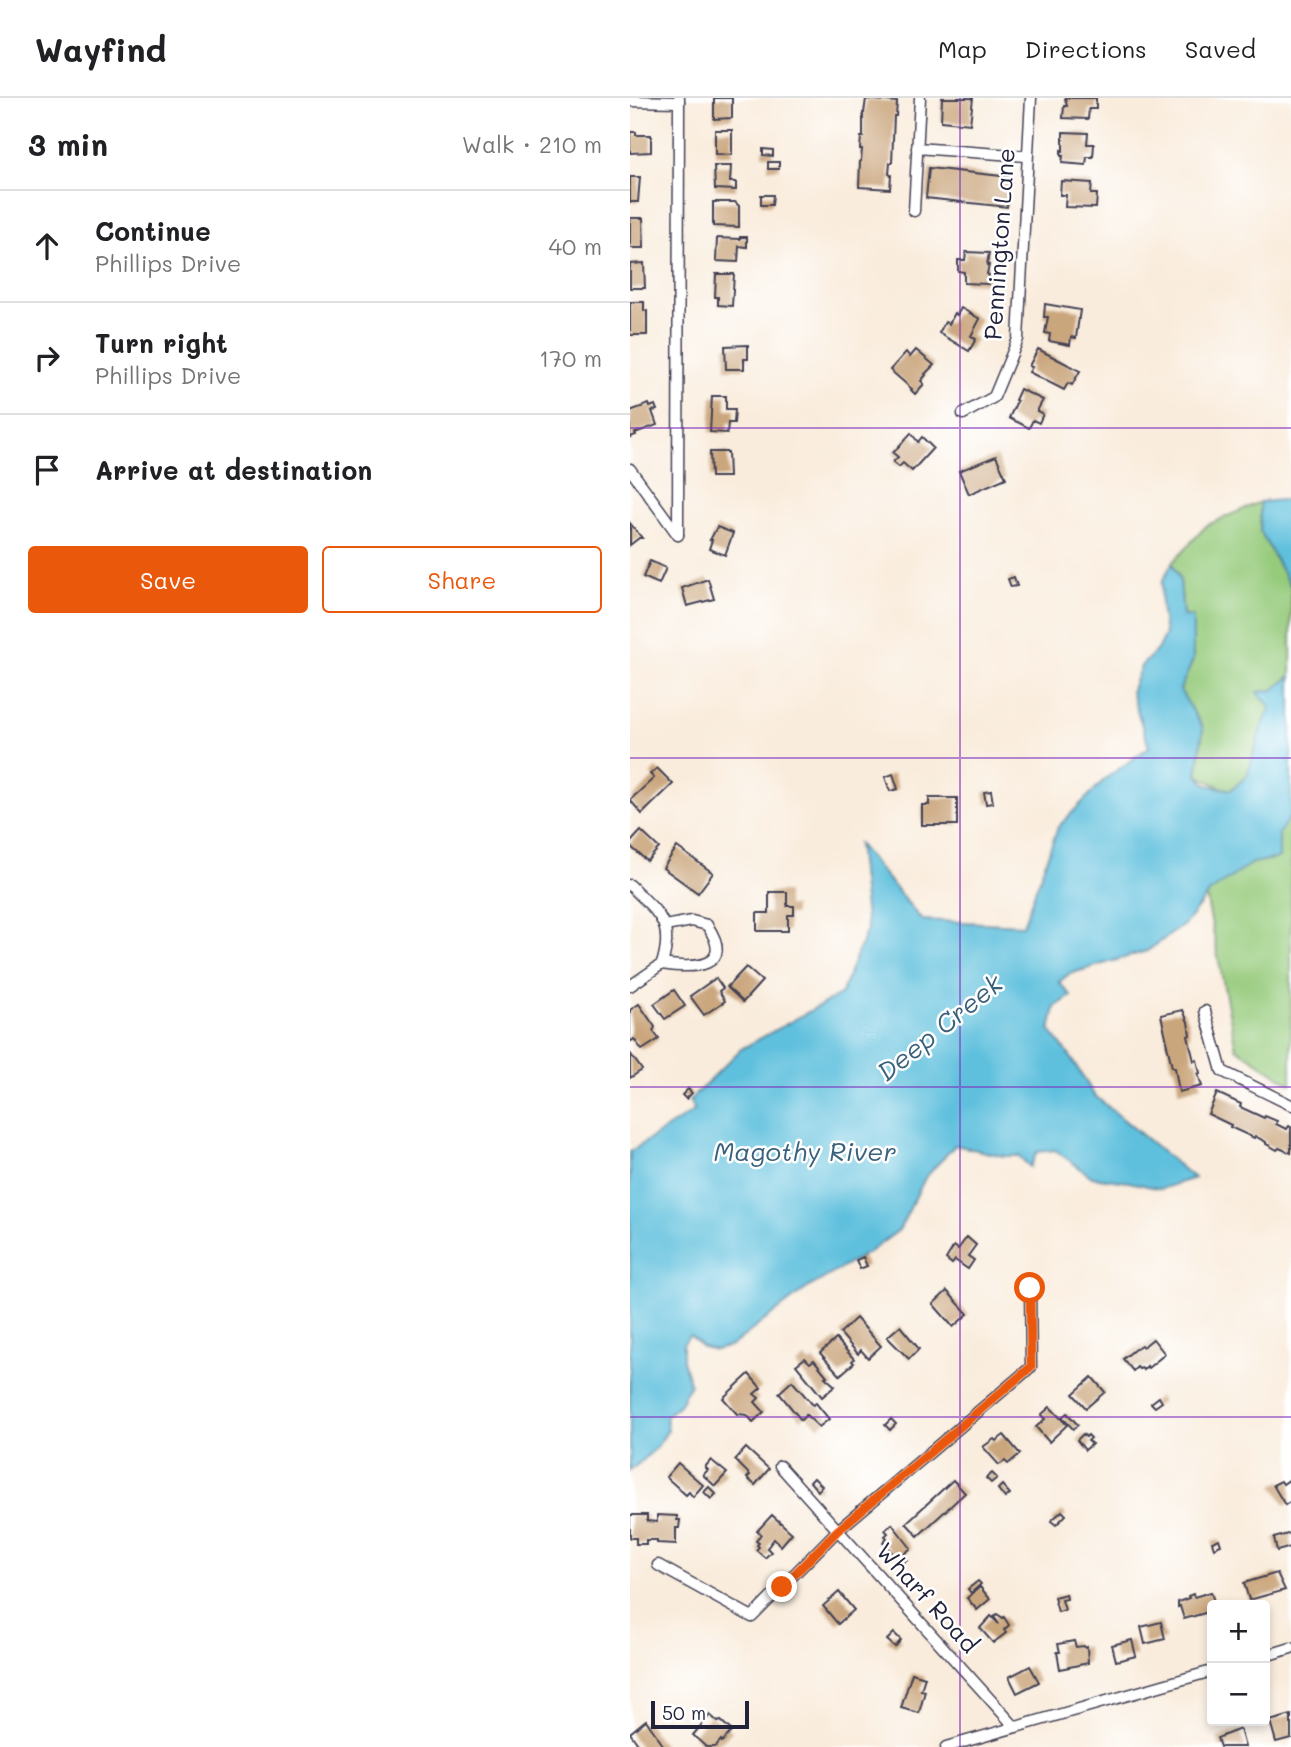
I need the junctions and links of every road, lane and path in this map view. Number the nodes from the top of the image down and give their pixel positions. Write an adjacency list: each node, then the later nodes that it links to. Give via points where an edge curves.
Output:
1 (920, 98): 5 (street)
2 (1031, 98): 6 (street, Pennington Lane)
3 (680, 100): 4 (street); 9 (street, via 678,535)
4 (630, 101)
5 (917, 148): 6 (street); 7 (street)
6 (1027, 156): 8 (street, Pennington Lane, via 1018,339 994,397)
7 (914, 211)
8 (963, 414)
9 (630, 469)
10 (630, 885): 11 (street, via 652,906)
11 (664, 926): 12 (street); 12 (street, via 692,921 707,925 718,947 712,961 703,964)
12 (662, 964): 13 (street)
13 (630, 986)
14 (1205, 1011): 15 (street, via 1222,1071)
15 (1291, 1105)
16 (1030, 1288): 18 (street, via 1031,1367)
17 (780, 1466): 18 (street, Wharf Road)
18 (837, 1531): 19 (street, via 752,1617); 23 (street, Wharf Road)
19 (658, 1565)
20 (1291, 1648): 21 (street)
21 (1270, 1654)
22 (1207, 1672): 23 (street)
23 (1015, 1727): 24 (street)
24 (946, 1747)

